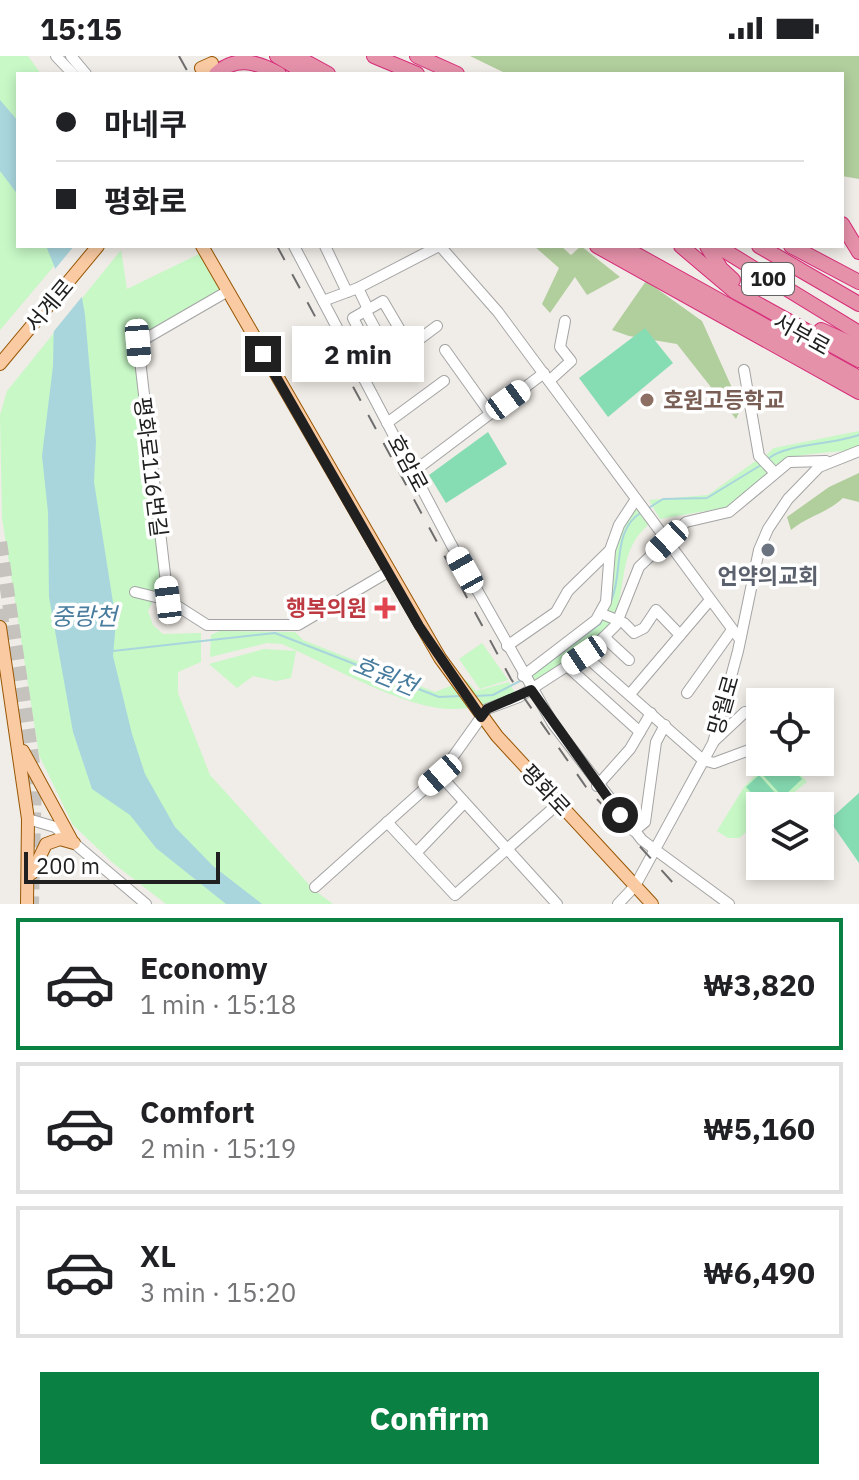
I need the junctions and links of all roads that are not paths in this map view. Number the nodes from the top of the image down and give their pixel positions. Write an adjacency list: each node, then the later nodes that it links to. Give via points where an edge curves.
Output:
1 (56, 56): 10 (street)
2 (71, 56): 11 (street)
3 (219, 56): 8 (main road)
4 (277, 56): 9 (highway)
5 (374, 56): 13 (highway)
6 (417, 56): 14 (highway)
7 (259, 58): 8 (highway); 9 (highway); 12 (highway)
8 (204, 69)
9 (297, 69)
10 (71, 72)
11 (84, 72)
12 (276, 72)
13 (412, 72)
14 (452, 72)
15 (844, 227): 29 (highway)
16 (96, 248): 44 (main road, 서계로)
17 (203, 248): 32 (main road)
18 (295, 248): 33 (street, 호암로)
19 (326, 248): 31 (street)
20 (436, 248): 31 (street)
21 (442, 248): 47 (street)
22 (601, 248): 48 (highway, 서부로)
23 (624, 248): 48 (highway, 서부로)
24 (683, 248): 43 (highway, via 734,291)
25 (708, 248): 40 (highway, via 737,284)
26 (720, 248): 38 (highway, 100)
27 (762, 248): 34 (highway, 100)
28 (795, 248): 30 (highway)
29 (859, 252)
30 (859, 282)
31 (353, 290): 33 (street); 35 (street)
32 (228, 291): 61 (main road); 63 (street, 평화로116번길, via 138,343)
33 (323, 301): 49 (street, 호암로)
34 (859, 304)
35 (367, 309): 39 (street, via 383,301); 42 (street); 45 (street, via 353,318)
36 (565, 321): 47 (street, via 560,347 571,361)
37 (437, 326): 39 (street)
38 (859, 333)
39 (410, 347): 42 (street)
40 (859, 347)
41 (445, 350): 52 (street)
42 (392, 360): 45 (street)
43 (859, 360)
44 (0, 364)
45 (379, 370): 49 (street)
46 (744, 370): 57 (street, via 759,456)
47 (546, 377): 52 (street); 58 (street)
48 (849, 377): 51 (highway, 서부로)
49 (365, 380): 53 (street, 호암로)
50 (444, 381): 53 (street)
51 (859, 392)
52 (490, 413): 56 (street)
53 (387, 423): 56 (street, 호암로)
54 (859, 451): 55 (street)
55 (826, 461): 57 (street, via 795,460); 68 (street, 망월로, via 788,499 768,529)
56 (413, 472): 71 (street, 호암로)
57 (774, 472): 59 (street, via 733,510 690,520)
58 (636, 499): 59 (street); 60 (street)
59 (667, 541): 64 (street); 66 (street, via 639,567)
60 (610, 550): 65 (street); 71 (street, via 568,591 556,612)
61 (388, 572): 63 (street, via 298,625 207,625); 80 (main road, 평화로)
62 (135, 592): 63 (street)
63 (168, 600)
64 (710, 600): 68 (street); 69 (street)
65 (600, 613): 66 (street); 75 (street, via 588,629)
66 (618, 621): 69 (street, via 634,633 656,610); 70 (street)
67 (0, 627): 84 (main road)
68 (736, 634): 77 (street); 85 (street, 망월로)
69 (680, 635): 78 (street)
70 (604, 637): 72 (street); 73 (street)
71 (507, 646): 75 (street, 호암로)
72 (584, 655): 74 (street); 78 (street)
73 (629, 660)
74 (567, 666): 76 (street); 83 (street)
75 (523, 677): 76 (street, 호암로)
76 (531, 690): 80 (street); 89 (street)
77 (687, 693)
78 (630, 694): 81 (street)
79 (745, 712): 85 (street)
80 (478, 713): 88 (street); 91 (main road, 평화로)
81 (651, 713): 82 (street); 83 (street)
82 (665, 725): 87 (street); 94 (street, via 656,742 645,822)
83 (640, 732): 89 (street)
84 (18, 741): 92 (main road); 95 (main road)
85 (713, 743): 87 (street, 망월로)
86 (746, 751): 87 (street, via 714,763)
87 (703, 760): 97 (street, 망월로)
88 (440, 775): 90 (street); 93 (street)
89 (597, 786): 94 (street)
90 (464, 803): 96 (street); 98 (street)
91 (559, 803): 96 (street); 100 (main road, 평화로)
92 (28, 819): 95 (street, via 45,821); 99 (main road)
93 (387, 822): 98 (street); 101 (street)
94 (634, 831): 97 (street)
95 (73, 841): 99 (main road, via 46,844); 103 (street)
96 (507, 849): 98 (street, via 455,895); 104 (street)
97 (655, 850): 100 (street, 망월로); 107 (street)
98 (416, 853)
99 (30, 880): 102 (main road)
100 (635, 886): 105 (street, 망월로); 106 (main road, 평화로)
101 (315, 887)
102 (27, 904)
103 (146, 904)
104 (557, 904)
105 (618, 904)
106 (652, 904)
107 (729, 904)

